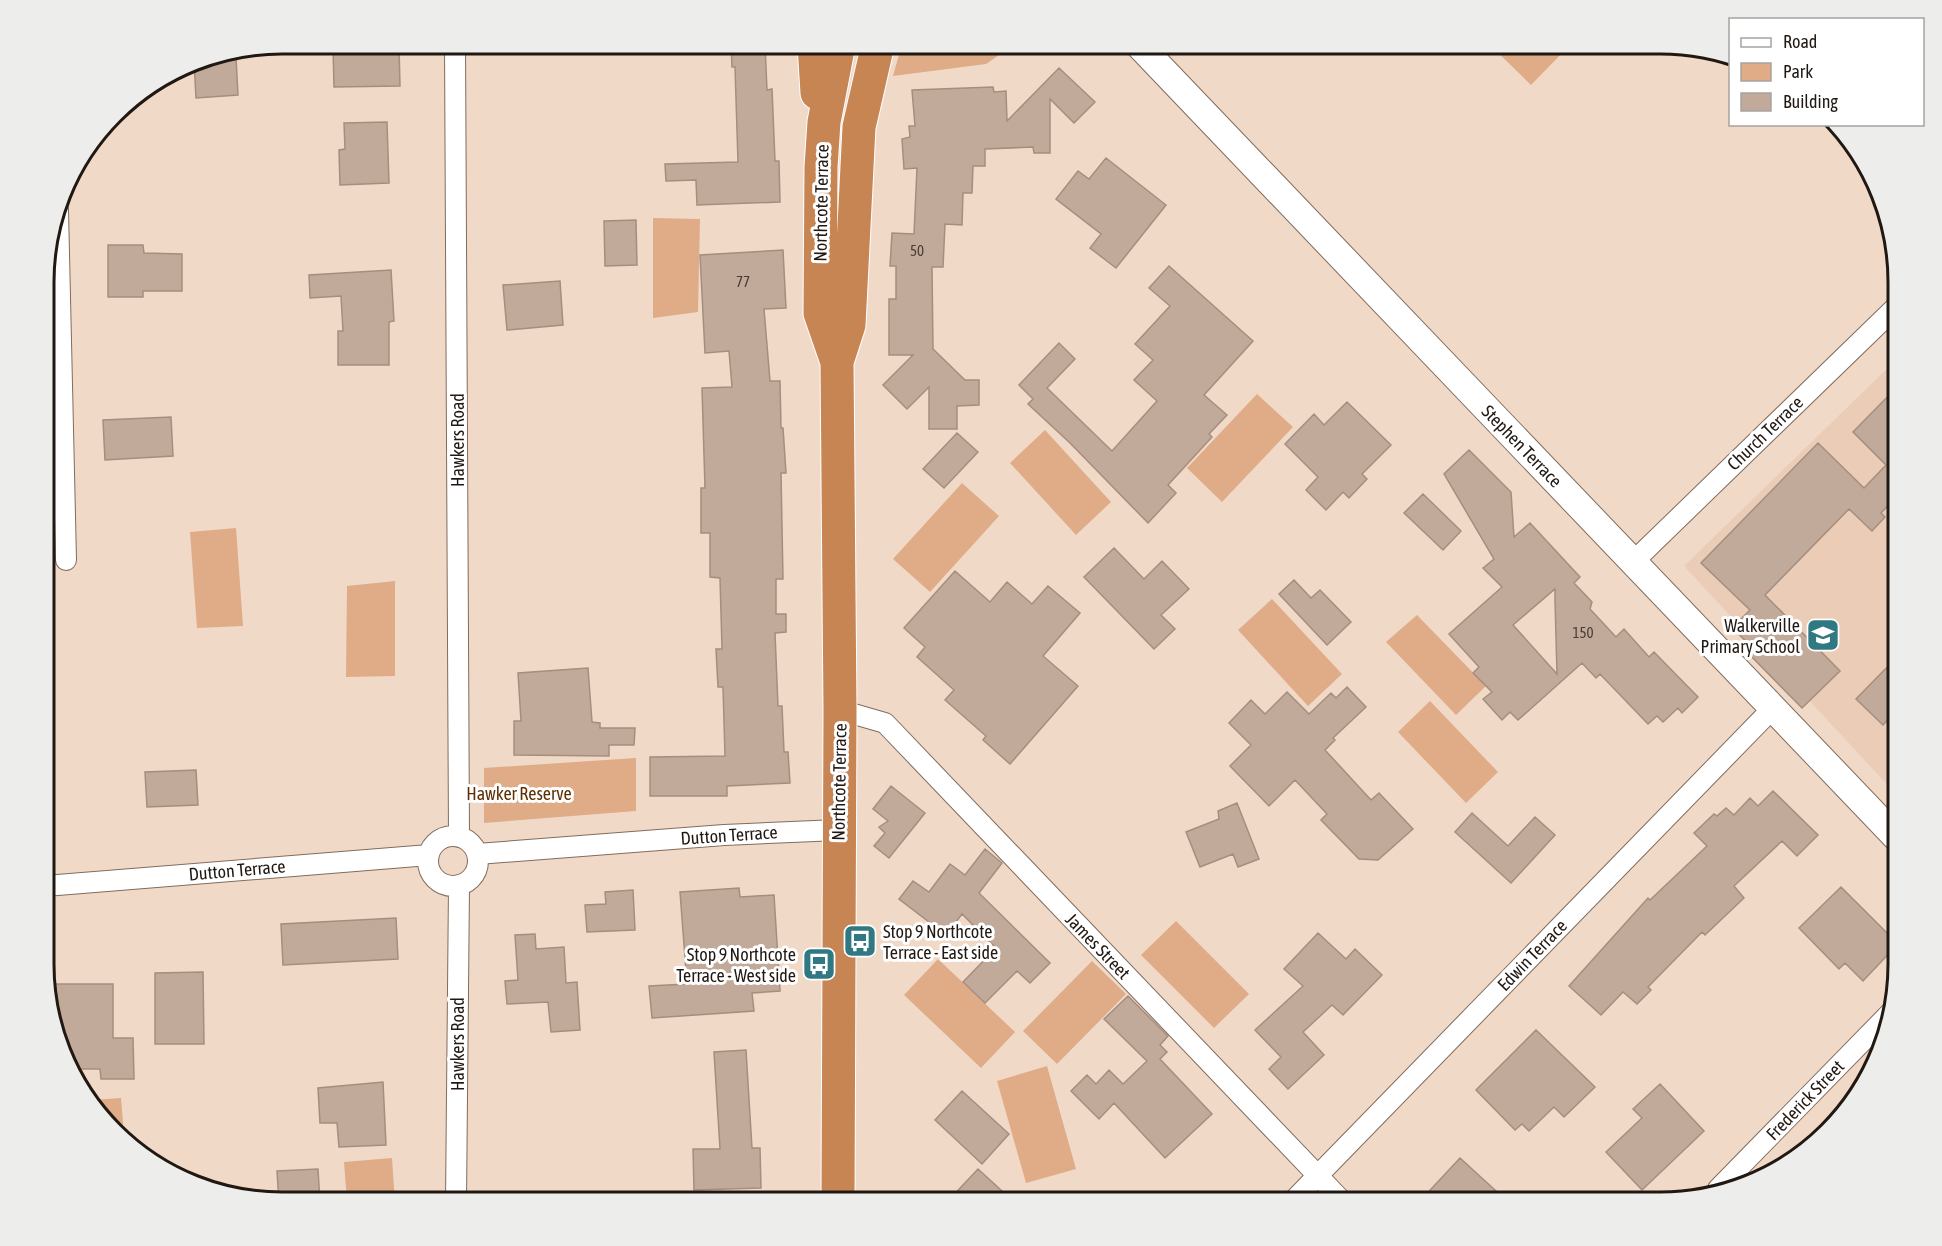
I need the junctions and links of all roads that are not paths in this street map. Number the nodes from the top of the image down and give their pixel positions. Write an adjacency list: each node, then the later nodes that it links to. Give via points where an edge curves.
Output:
1 (455, 54): 16 (street, Hawkers Road)
2 (815, 54): 6 (highway)
3 (837, 54): 6 (highway, Northcote Terrace)
4 (876, 54): 9 (highway, Northcote Terrace, via 859,128 849,325)
5 (1144, 54): 11 (main road, Stephen Terrace)
6 (821, 143): 9 (highway, Northcote Terrace, via 820,313)
7 (59, 235): 10 (street)
8 (1888, 315): 11 (street, Church Terrace)
9 (837, 362): 13 (highway, Northcote Terrace)
10 (66, 560)
11 (1633, 562): 12 (main road, Stephen Terrace)
12 (1773, 708): 14 (main road, Stephen Terrace); 22 (street, Edwin Terrace)
13 (840, 710): 15 (highway, Northcote Terrace); 22 (street, James Street, via 885,723)
14 (1888, 829)
15 (838, 830): 17 (street, Dutton Terrace); 25 (highway, Northcote Terrace)
16 (459, 837): 17 (street, via 473,846); 18 (street, via 437,842)
17 (477, 854): 20 (street, via 472,877)
18 (429, 855): 19 (street, Dutton Terrace); 20 (street, via 430,871 435,878 450,886)
19 (54, 885)
20 (459, 885): 24 (street, Hawkers Road)
21 (1880, 1023): 23 (street, Frederick Street)
22 (1317, 1176): 26 (street, Edwin Terrace); 27 (street, James Street)
23 (1724, 1183)
24 (456, 1192)
25 (838, 1192)
26 (1302, 1192)
27 (1333, 1192)

